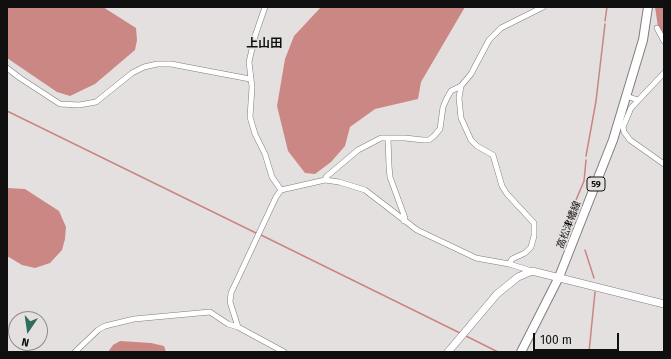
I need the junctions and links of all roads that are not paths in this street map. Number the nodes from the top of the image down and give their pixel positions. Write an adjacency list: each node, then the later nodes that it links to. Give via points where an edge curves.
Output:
1 (265, 7): 8 (street, via 249,62)
2 (543, 7): 9 (street, via 501,28 490,40 471,74)
3 (648, 7): 10 (main road, 高松津幡線 / 59, via 643,40)
4 (657, 28): 5 (street)
5 (664, 41)
6 (7, 68): 8 (street, via 60,104 79,105 96,102 132,73 157,64 171,64)
7 (664, 73): 11 (street)
8 (250, 79): 15 (street, via 250,117 272,177)
9 (461, 86): 12 (street, via 452,91 447,98 440,130 429,140); 17 (street, via 459,111 471,140 493,155 502,186 534,223 531,247 512,259)
10 (626, 96): 11 (street); 19 (main road, 高松津幡線 / 59, via 613,140)
11 (638, 100): 13 (street, via 626,117 624,132 630,140)
12 (388, 138): 14 (street, via 381,138 358,150); 16 (street, via 390,177)
13 (664, 164)
14 (325, 180): 15 (street); 16 (street, via 365,190)
15 (281, 190): 21 (street, via 231,293 230,302)
16 (404, 221): 17 (street, via 417,230 476,258)
17 (509, 264): 18 (street)
18 (532, 271): 19 (street); 24 (street, via 518,277 497,294)
19 (559, 277): 20 (street); 25 (main road, 高松津幡線 / 59)
20 (664, 304)
21 (238, 327): 22 (street, via 228,324 210,312 134,319 104,326); 23 (street)
22 (75, 352)
23 (284, 352)
24 (448, 352)
25 (521, 352)

